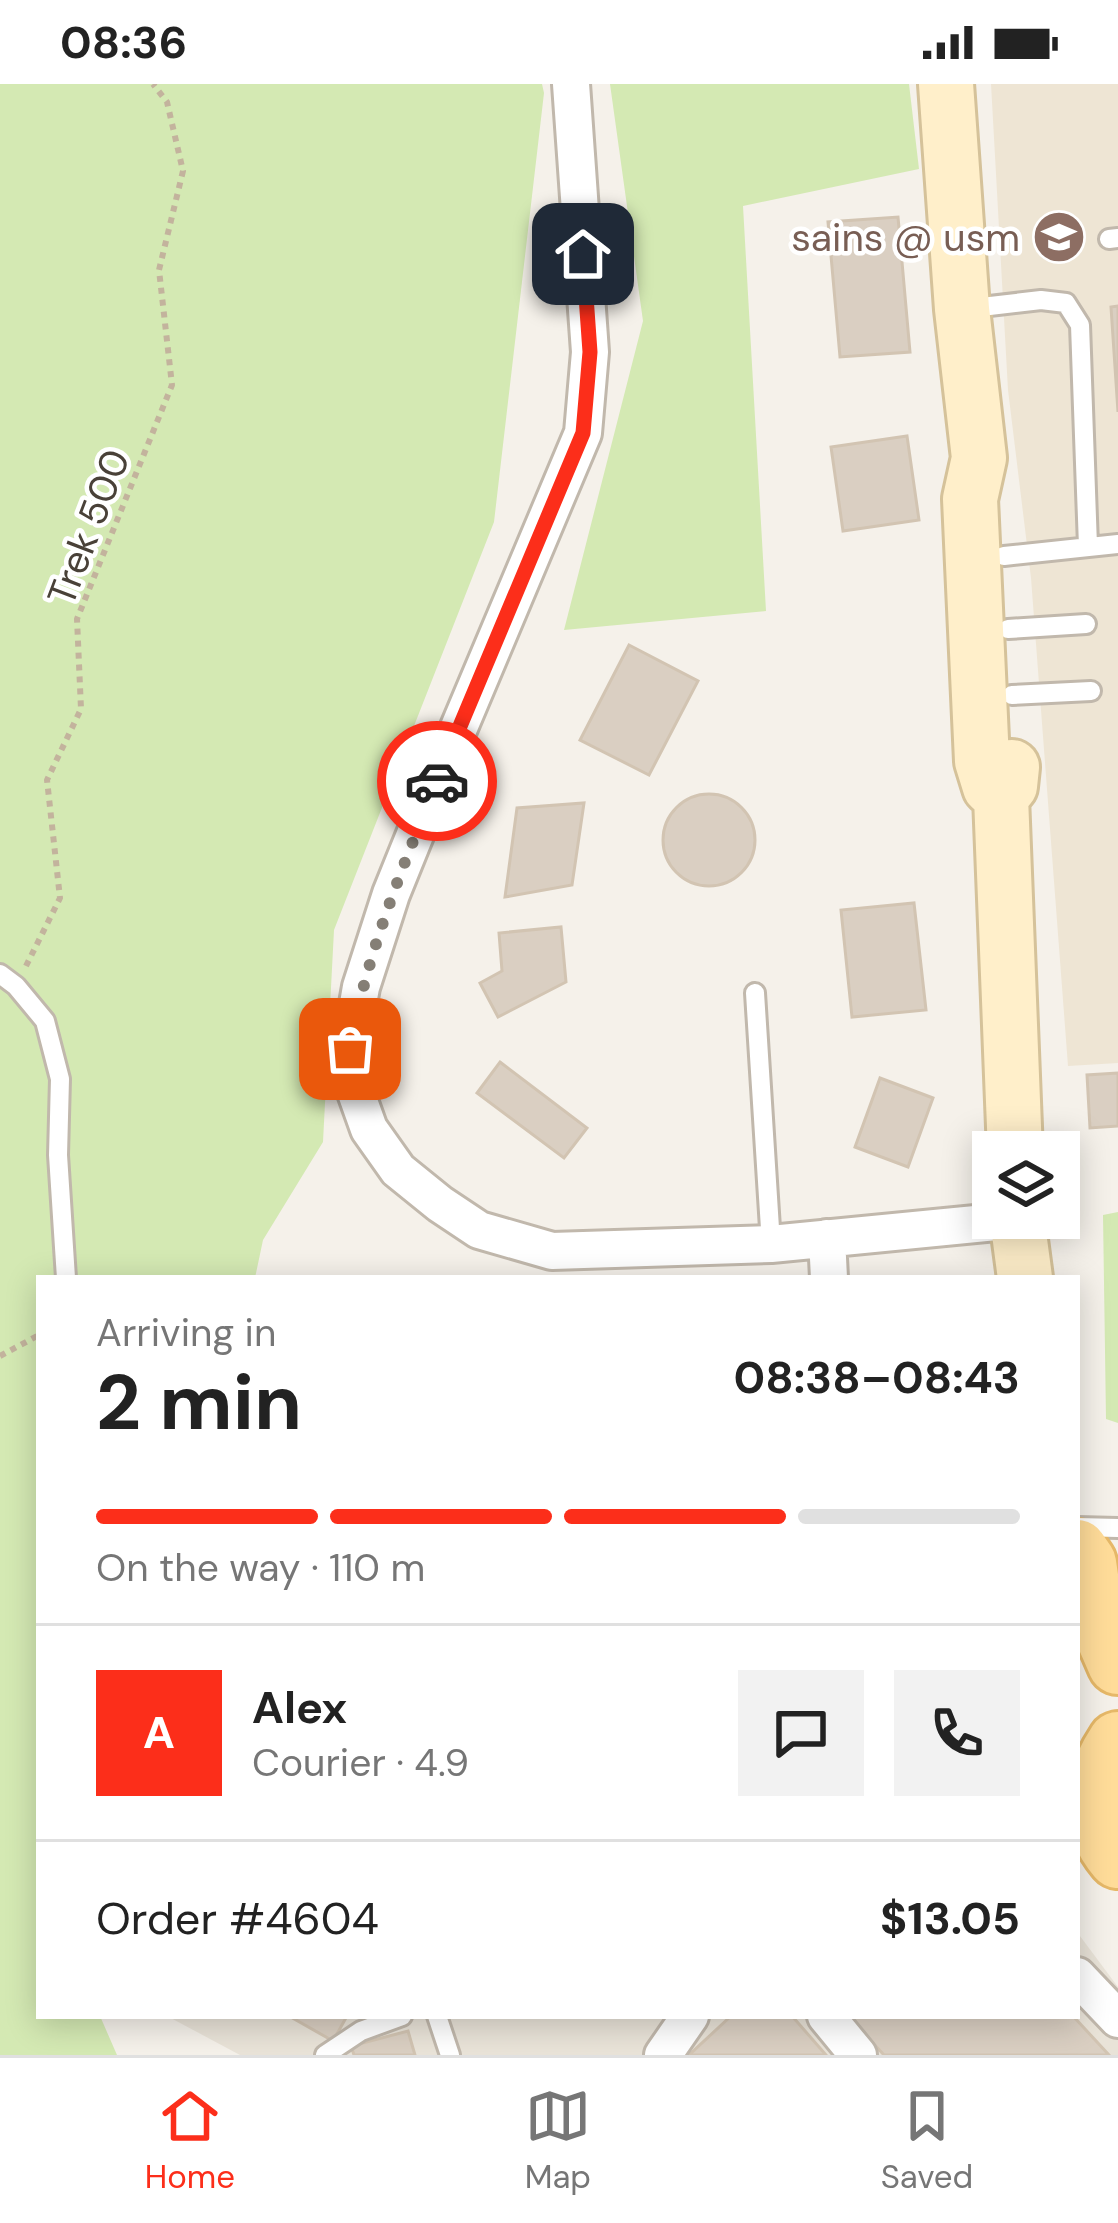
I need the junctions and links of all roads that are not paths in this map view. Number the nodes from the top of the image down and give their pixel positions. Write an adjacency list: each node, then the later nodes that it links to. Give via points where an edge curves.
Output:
1 (571, 84): 19 (street, via 590,352 583,433 392,894 361,987 350,1049 354,1088 369,1129 398,1170 479,1230 552,1252)
2 (946, 84): 3 (main road)
3 (962, 309): 4 (main road); 6 (lane, via 1066,303 1080,325)
4 (979, 458): 7 (main road, via 999,500); 12 (main road, via 970,499 982,761)
5 (1118, 544): 6 (lane)
6 (1088, 546): 7 (lane)
7 (1004, 556): 9 (main road)
8 (1086, 624): 9 (lane)
9 (1008, 629): 11 (main road)
10 (1091, 691): 11 (lane)
11 (1012, 695): 12 (main road, via 1013,760)
12 (1001, 797): 15 (main road)
13 (8, 980): 20 (lane, via 44,1021 59,1078)
14 (754, 993): 19 (lane)
15 (1014, 1131)
16 (972, 1224): 17 (street)
17 (827, 1238): 19 (street); 21 (street)
18 (1020, 1239): 22 (main road)
19 (771, 1244)
20 (66, 1275)
21 (829, 1275)
22 (1025, 1275)
23 (1080, 1527): 24 (lane)
24 (1118, 1528)
25 (1080, 1554): 27 (main road)
26 (1080, 1659): 28 (main road)
27 (1118, 1664)
28 (1118, 1716)
29 (1118, 1742): 30 (main road, via 1096,1783 1098,1819)
30 (1118, 1858)
31 (1080, 1979): 36 (street)
32 (394, 2019): 37 (lane)
33 (438, 2019): 38 (lane)
34 (688, 2019): 39 (street)
35 (829, 2019): 40 (street)
36 (1118, 2019)
37 (325, 2055)
38 (450, 2055)
39 (662, 2055)
40 (859, 2055)

